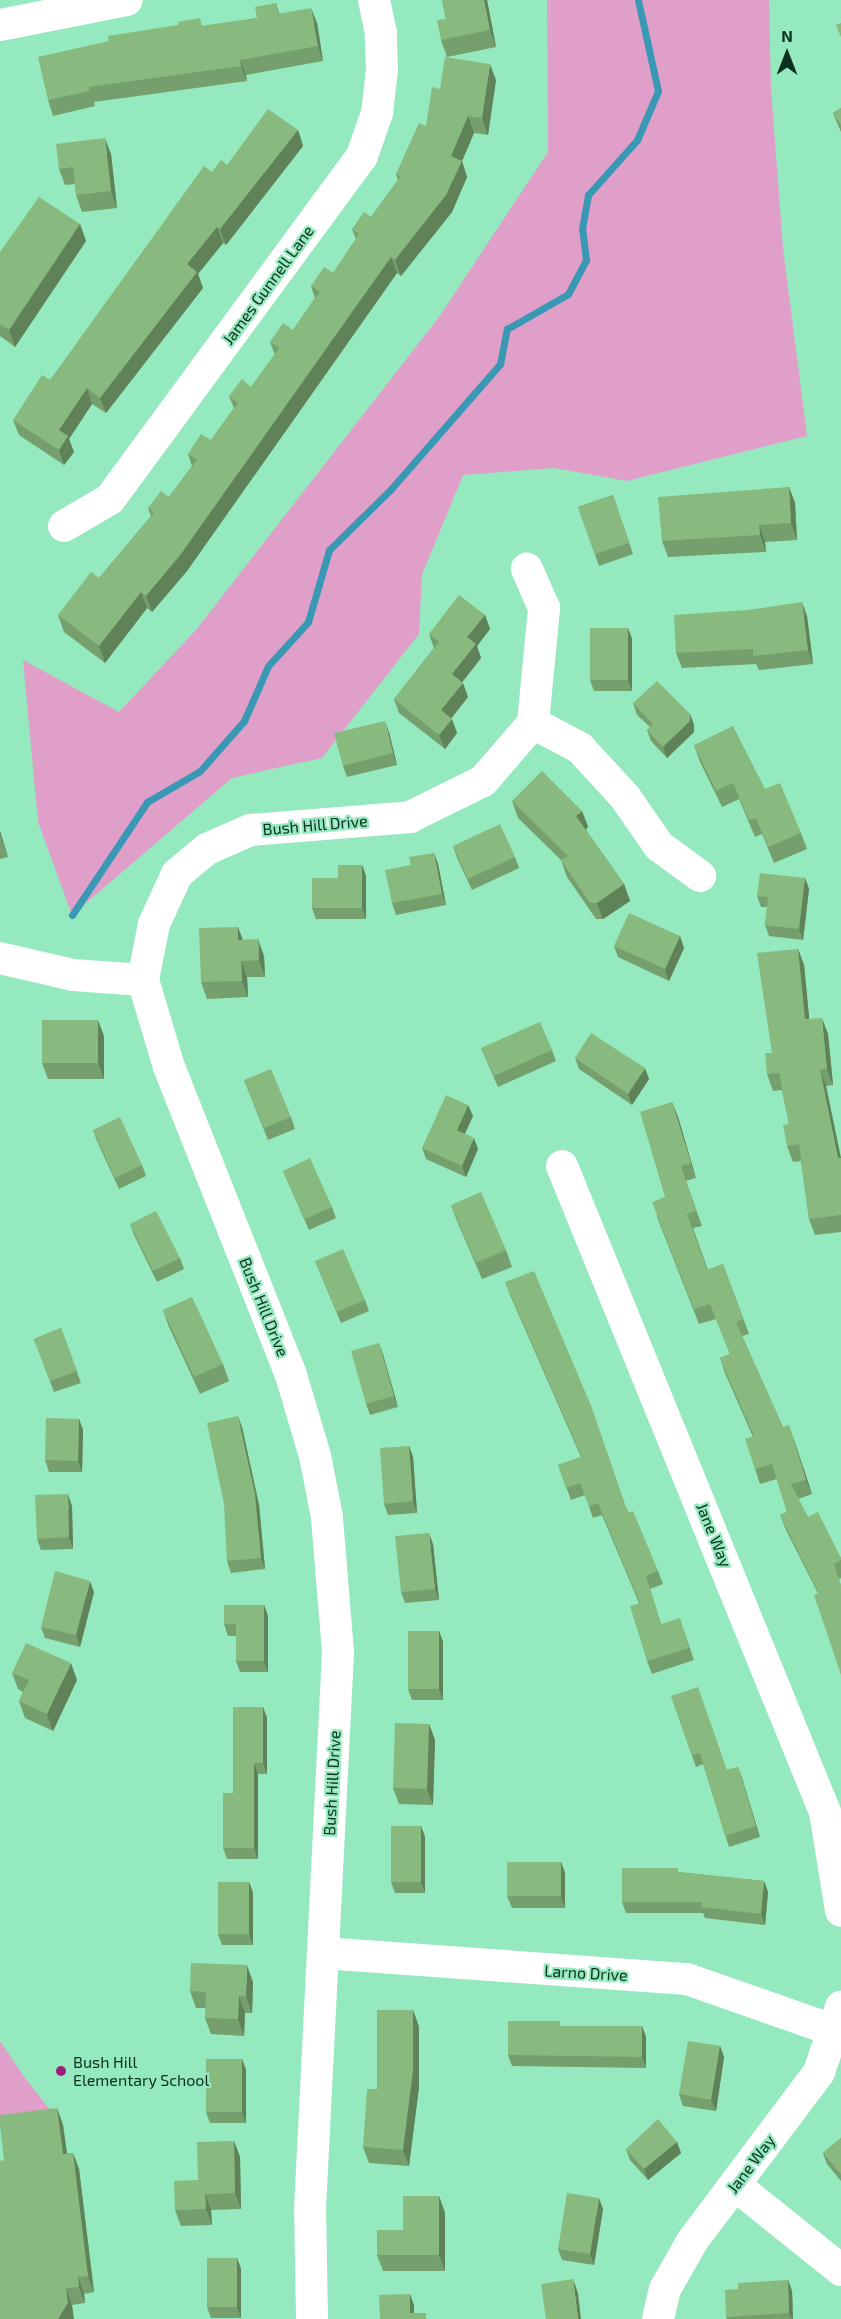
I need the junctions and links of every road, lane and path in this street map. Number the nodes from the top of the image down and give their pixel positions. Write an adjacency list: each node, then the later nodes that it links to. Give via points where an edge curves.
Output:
1 (127, 0): 3 (street)
2 (374, 0): 4 (street, James Gunnell Lane, via 381,33 382,70 377,113 362,156 110,499)
3 (0, 25)
4 (64, 526)
5 (527, 569): 6 (street, via 544,608)
6 (533, 723): 7 (street, via 580,748 625,797 659,846); 9 (street, Bush Hill Drive, via 483,781 410,817 250,830 207,849 177,874 154,924)
7 (700, 876)
8 (0, 958): 9 (street, via 73,975)
9 (143, 980): 12 (street, Bush Hill Drive, via 169,1067 291,1375 315,1456 327,1517 338,1652)
10 (562, 1166): 11 (street, Jane Way, via 825,1812)
11 (841, 1911)
12 (323, 1953): 13 (street, Larno Drive, via 687,1979); 16 (street, Bush Hill Drive, via 310,2209)
13 (838, 2023): 14 (street, Jane Way, via 813,2082)
14 (735, 2185): 15 (street); 17 (street, Jane Way, via 673,2272)
15 (841, 2270)
16 (312, 2319)
17 (658, 2319)

